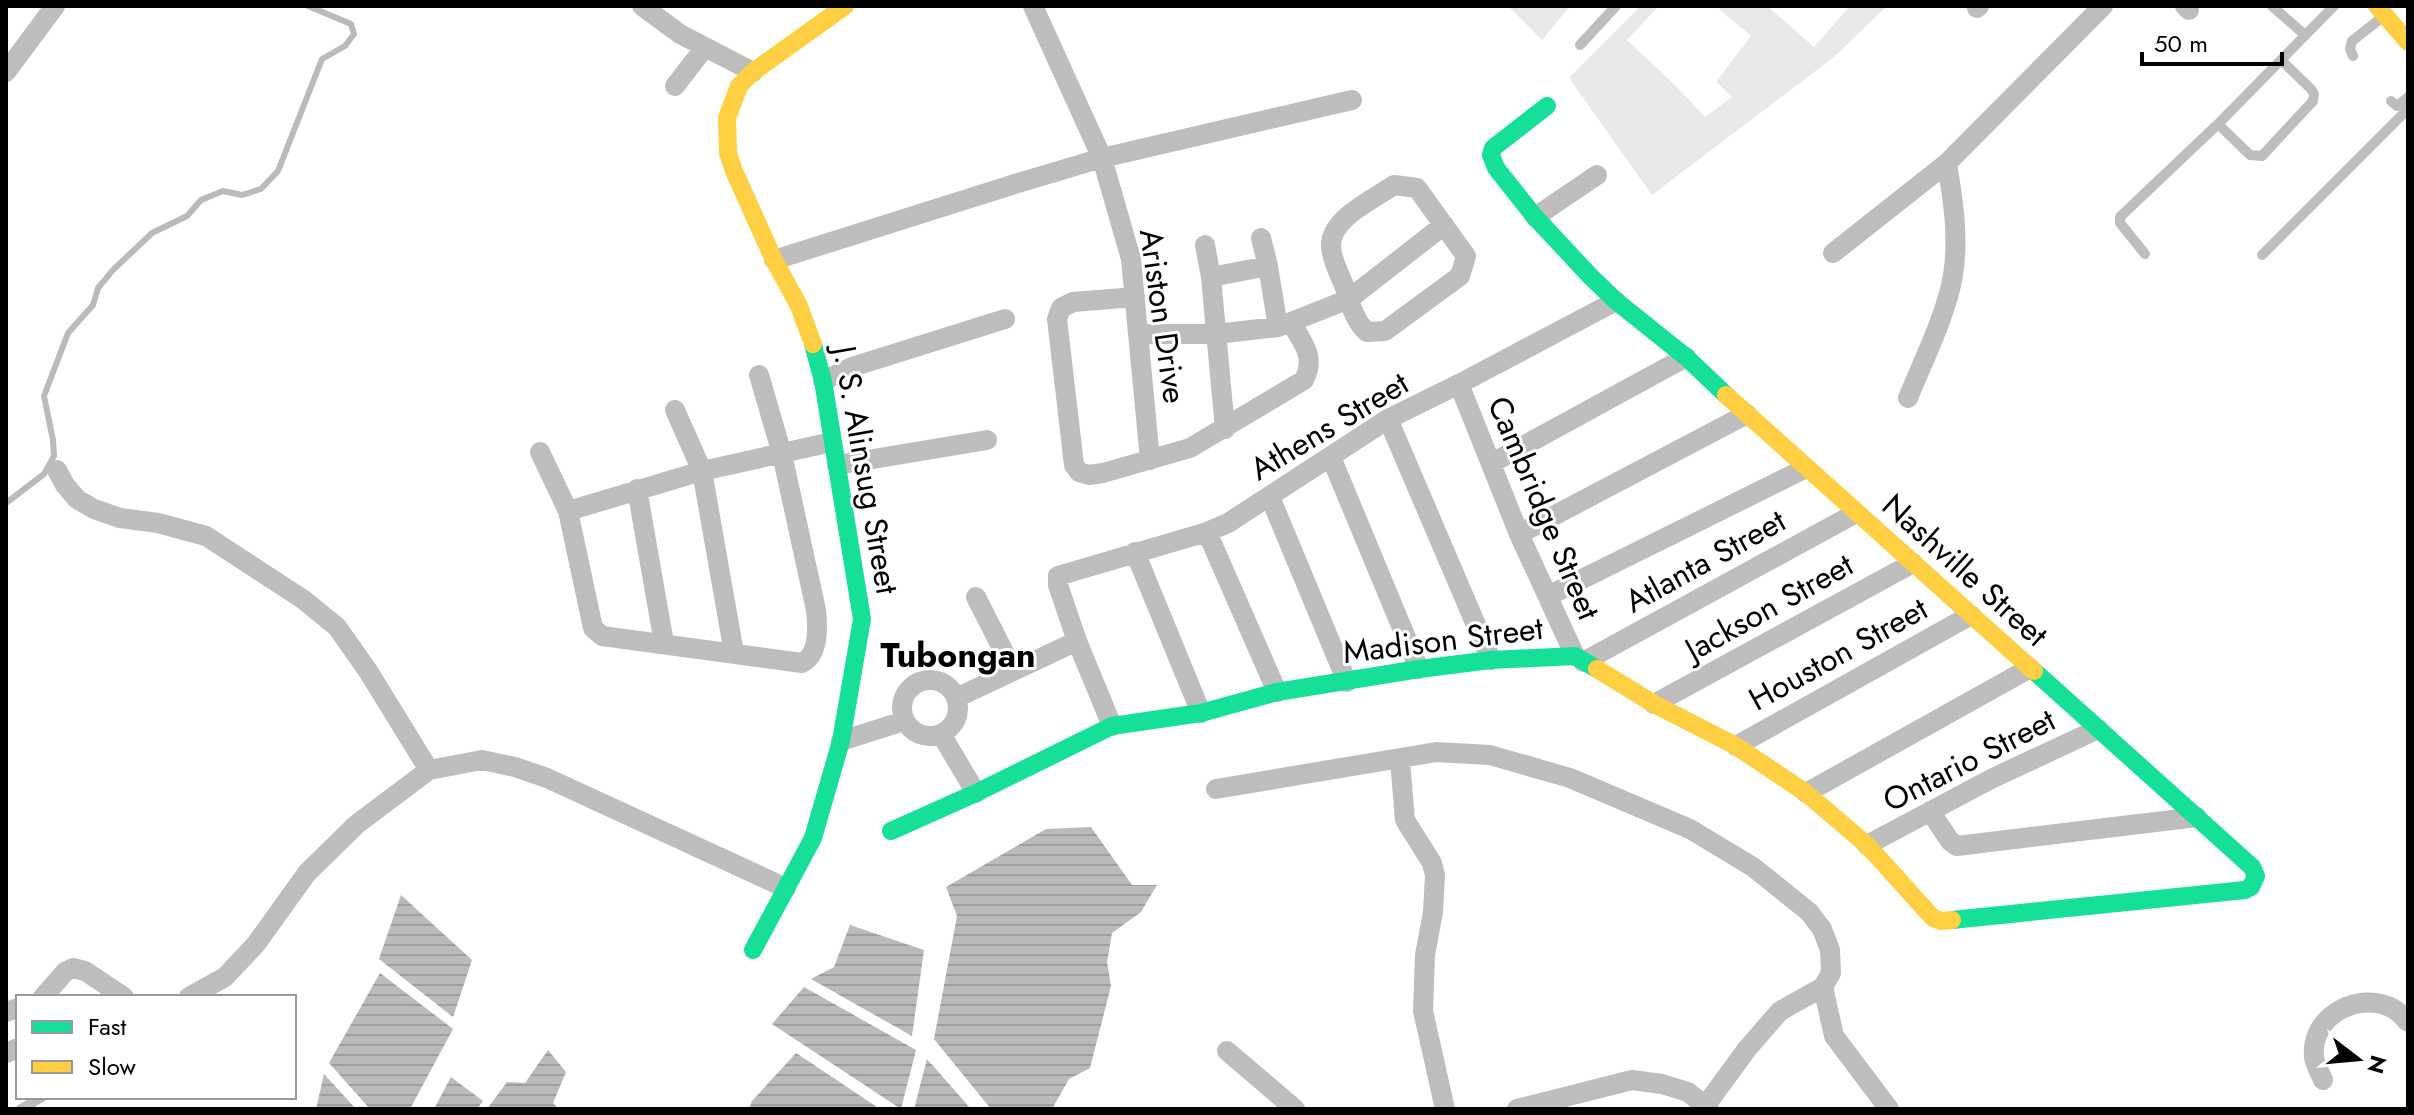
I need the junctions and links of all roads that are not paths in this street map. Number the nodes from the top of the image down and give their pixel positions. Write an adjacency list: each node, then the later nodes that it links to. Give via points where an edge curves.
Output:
1 (55, 6): 16 (street)
2 (642, 6): 13 (street)
3 (845, 6): 17 (street, J. S. Alinsug Street)
4 (1033, 6): 25 (street, Ariston Drive)
5 (1616, 6): 12 (lane)
6 (2103, 6): 26 (street)
7 (2272, 6): 10 (lane)
8 (2334, 6): 10 (lane)
9 (2381, 10): 11 (street); 14 (lane, via 2352,41)
10 (2305, 35): 15 (lane)
11 (2408, 42)
12 (1580, 45)
13 (705, 47): 17 (street); 18 (street)
14 (2353, 56)
15 (2281, 60): 24 (lane); 24 (lane, via 2311,89 2313,101 2262,156 2250,155)
16 (6, 72)
17 (753, 72): 35 (street, J. S. Alinsug Street, via 731,102 728,153)
18 (675, 86)
19 (2408, 97): 21 (lane, via 2397,106)
20 (1352, 100): 25 (street)
21 (2391, 101)
22 (1547, 106): 28 (street, Nashville Street, via 1491,155)
23 (2408, 109): 34 (lane)
24 (2218, 124): 33 (lane, via 2120,217)
25 (1102, 158): 35 (street); 38 (street, Ariston Drive, via 1131,259)
26 (1947, 163): 32 (street); 49 (street, via 1956,212 1953,276)
27 (1597, 175): 28 (street)
28 (1535, 217): 40 (street, Nashville Street)
29 (1444, 225): 39 (street); 39 (street, via 1466,256 1460,276 1385,331 1367,332); 39 (street, via 1417,188 1403,185 1394,185 1342,220 1331,243)
30 (1261, 238): 36 (street)
31 (1205, 245): 37 (street)
32 (1833, 253)
33 (2145, 254)
34 (2262, 255)
35 (774, 260): 47 (street, J. S. Alinsug Street, via 799,306)
36 (1268, 266): 37 (street); 42 (street)
37 (1211, 277): 44 (street)
38 (1135, 297): 43 (street, Ariston Drive); 59 (street, via 1073,302 1063,305 1057,319 1074,465 1089,475)
39 (1349, 299): 42 (street)
40 (1616, 301): 45 (street, Nashville Street); 48 (street, Athens Street)
41 (1005, 319): 47 (street)
42 (1284, 325): 44 (street); 53 (street, via 1310,359 1304,380)
43 (1139, 334): 44 (street); 59 (street, Ariston Drive)
44 (1216, 334): 53 (street)
45 (1686, 357): 51 (street, Nashville Street); 60 (street)
46 (759, 375): 57 (street)
47 (823, 381): 55 (street, J. S. Alinsug Street)
48 (1459, 384): 52 (street, Athens Street); 60 (street, Cambridge Street)
49 (1908, 398)
50 (675, 410): 64 (street)
51 (1747, 414): 62 (street, Nashville Street); 70 (street)
52 (1388, 419): 58 (street, Athens Street); 80 (street)
53 (1225, 429): 59 (street, via 1190,448)
54 (987, 440): 61 (street)
55 (832, 442): 57 (street); 61 (street, J. S. Alinsug Street)
56 (540, 452): 67 (street)
57 (782, 454): 64 (street); 78 (street, via 816,610 813,653 802,663)
58 (1331, 457): 66 (street, Athens Street); 82 (street)
59 (1150, 460)
60 (1492, 463): 70 (street, Cambridge Street)
61 (837, 465): 93 (street, J. S. Alinsug Street, via 862,619)
62 (1806, 468): 68 (street, Nashville Street); 73 (street)
63 (57, 470): 96 (street, via 77,499 94,509 206,536 304,600 337,627)
64 (702, 471): 65 (street); 78 (street)
65 (637, 489): 67 (street); 77 (street)
66 (1270, 497): 69 (street, Athens Street); 84 (street)
67 (568, 511): 77 (street, via 596,633)
68 (1856, 513): 72 (street, Nashville Street); 79 (street, Atlanta Street)
69 (1207, 532): 71 (street, Athens Street); 85 (street)
70 (1519, 534): 73 (street, Cambridge Street)
71 (1135, 552): 76 (street, Athens Street, via 1062,573 1057,580); 88 (street)
72 (1913, 563): 75 (street, Nashville Street); 87 (street, Jackson Street)
73 (1548, 596): 79 (street, Cambridge Street)
74 (976, 597): 83 (street)
75 (1971, 615): 81 (street, Nashville Street); 94 (street, Houston Street)
76 (1077, 641): 83 (street); 90 (street)
77 (664, 643): 78 (street)
78 (734, 653)
79 (1579, 659): 80 (street, Madison Street); 87 (street, Madison Street)
80 (1491, 660): 82 (street, Madison Street)
81 (2030, 668): 91 (street, Nashville Street); 99 (street)
82 (1419, 669): 84 (street, Madison Street)
83 (1013, 670): 86 (street)
84 (1347, 682): 85 (street, Madison Street)
85 (1277, 692): 88 (street, Madison Street)
86 (956, 698): 89 (street, via 947,686 919,682 907,692); 92 (street, via 958,712)
87 (1654, 704): 94 (street, Madison Street)
88 (1201, 713): 90 (street, Madison Street)
89 (904, 721): 92 (street, via 927,737); 93 (street)
90 (1112, 726): 98 (street, Madison Street)
91 (2098, 729): 100 (street, Ontario Street); 101 (street, Nashville Street)
92 (941, 734): 98 (street)
93 (841, 741): 104 (street, J. S. Alinsug Street, via 813,838)
94 (1736, 746): 99 (street, Madison Street)
95 (1400, 760): 97 (street); 107 (street, via 1436,752 1490,755 1570,778 1690,829 1753,867 1809,912 1830,950 1831,973); 118 (street, via 1405,820 1435,875 1423,1011)
96 (429, 770): 104 (street, via 482,760 515,767); 110 (street, via 357,824 307,873 225,977)
97 (1216, 789)
98 (976, 793): 102 (street, Madison Street)
99 (1806, 793): 103 (street, Madison Street)
100 (1930, 811): 101 (street, via 1950,841 1961,846); 103 (street, Ontario Street)
101 (2197, 817): 105 (street, Nashville Street, via 2252,867 2255,883 2245,890)
102 (891, 831)
103 (1867, 845): 105 (street, Madison Street)
104 (786, 888): 106 (street, J. S. Alinsug Street)
105 (1941, 921)
106 (753, 950)
107 (1823, 987): 115 (street, via 1780,1011); 120 (street, via 1834,1036)
108 (45, 995): 109 (street, via 73,968)
109 (121, 995)
110 (193, 995)
111 (2408, 1022): 113 (street, via 2393,1009 2366,1002 2338,1009 2316,1041 2314,1058)
112 (1227, 1051): 117 (street)
113 (2323, 1080)
114 (38, 1099): 116 (lane)
115 (1708, 1107): 119 (street, via 1688,1092 1632,1080)
116 (21, 1109)
117 (1295, 1109)
118 (1445, 1109)
119 (1517, 1109)
120 (1889, 1109)

